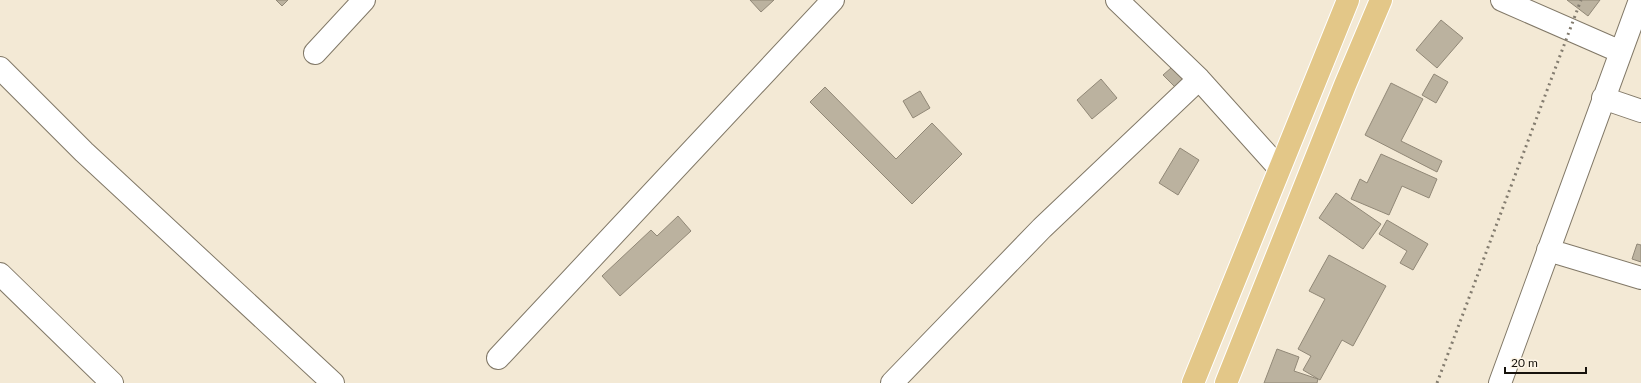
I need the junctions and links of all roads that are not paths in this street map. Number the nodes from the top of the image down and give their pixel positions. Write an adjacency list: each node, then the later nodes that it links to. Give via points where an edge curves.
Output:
1 (364, 0): 9 (street)
2 (833, 0): 18 (street)
3 (1117, 0): 11 (street)
4 (1348, 0): 14 (main road)
5 (1381, 0): 23 (main road)
6 (1502, 0): 8 (street)
7 (1640, 0): 8 (street)
8 (1621, 52): 12 (street)
9 (315, 53)
10 (0, 68): 20 (street, via 84,152)
11 (1199, 79): 14 (street); 21 (street, via 1042,228)
12 (1603, 98): 13 (street); 15 (street)
13 (1641, 110)
14 (1279, 168): 22 (main road)
15 (1548, 250): 17 (street); 24 (street)
16 (0, 274): 19 (street)
17 (1641, 278)
18 (498, 358)
19 (112, 383)
20 (333, 383)
21 (892, 383)
22 (1193, 383)
23 (1226, 383)
24 (1500, 383)

